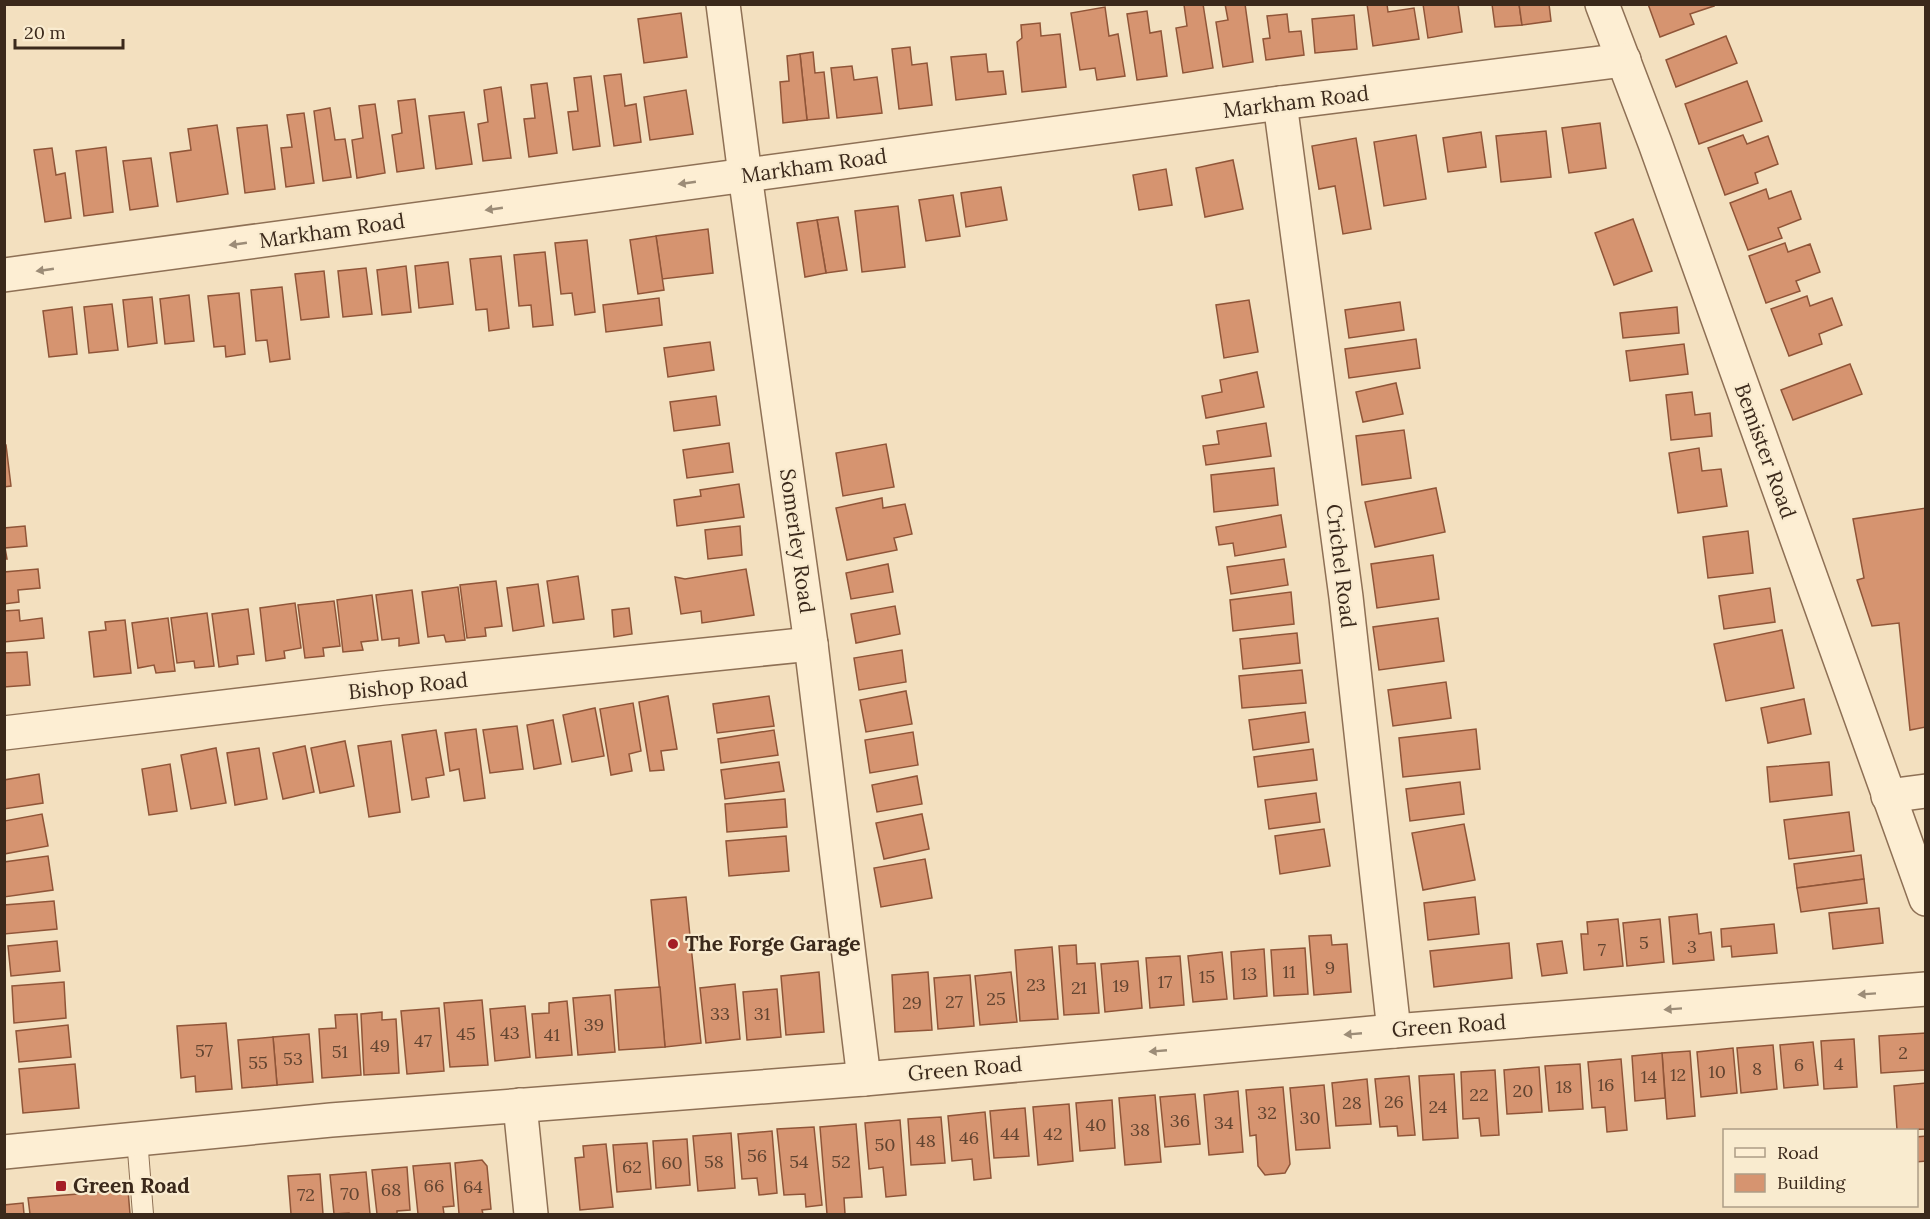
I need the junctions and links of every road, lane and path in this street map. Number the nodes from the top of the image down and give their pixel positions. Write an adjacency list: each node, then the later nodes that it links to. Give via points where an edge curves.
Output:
1 (723, 4): 5 (street, Somerley Road)
2 (1602, 4): 3 (street, Bemister Road)
3 (1624, 60): 4 (street, Markham Road); 10 (street, Bemister Road)
4 (1280, 103): 5 (street, Markham Road); 13 (street, Crichel Road, via 1346,597)
5 (745, 175): 6 (street, Markham Road, one-way to 6); 7 (street, Somerley Road)
6 (4, 275)
7 (811, 644): 8 (street, Bishop Road, via 383,688); 14 (street, Somerley Road)
8 (4, 733)
9 (1926, 791): 10 (street)
10 (1888, 796): 11 (street, Bemister Road)
11 (1926, 899)
12 (1926, 989): 13 (street, Green Road, one-way to 13)
13 (1394, 1030): 14 (street, Green Road, one-way to 14)
14 (864, 1079): 15 (street, Green Road)
15 (520, 1105): 16 (street, Green Road); 19 (street)
16 (137, 1138): 17 (street, Green Road); 18 (lane)
17 (4, 1152)
18 (143, 1215)
19 (531, 1215)

